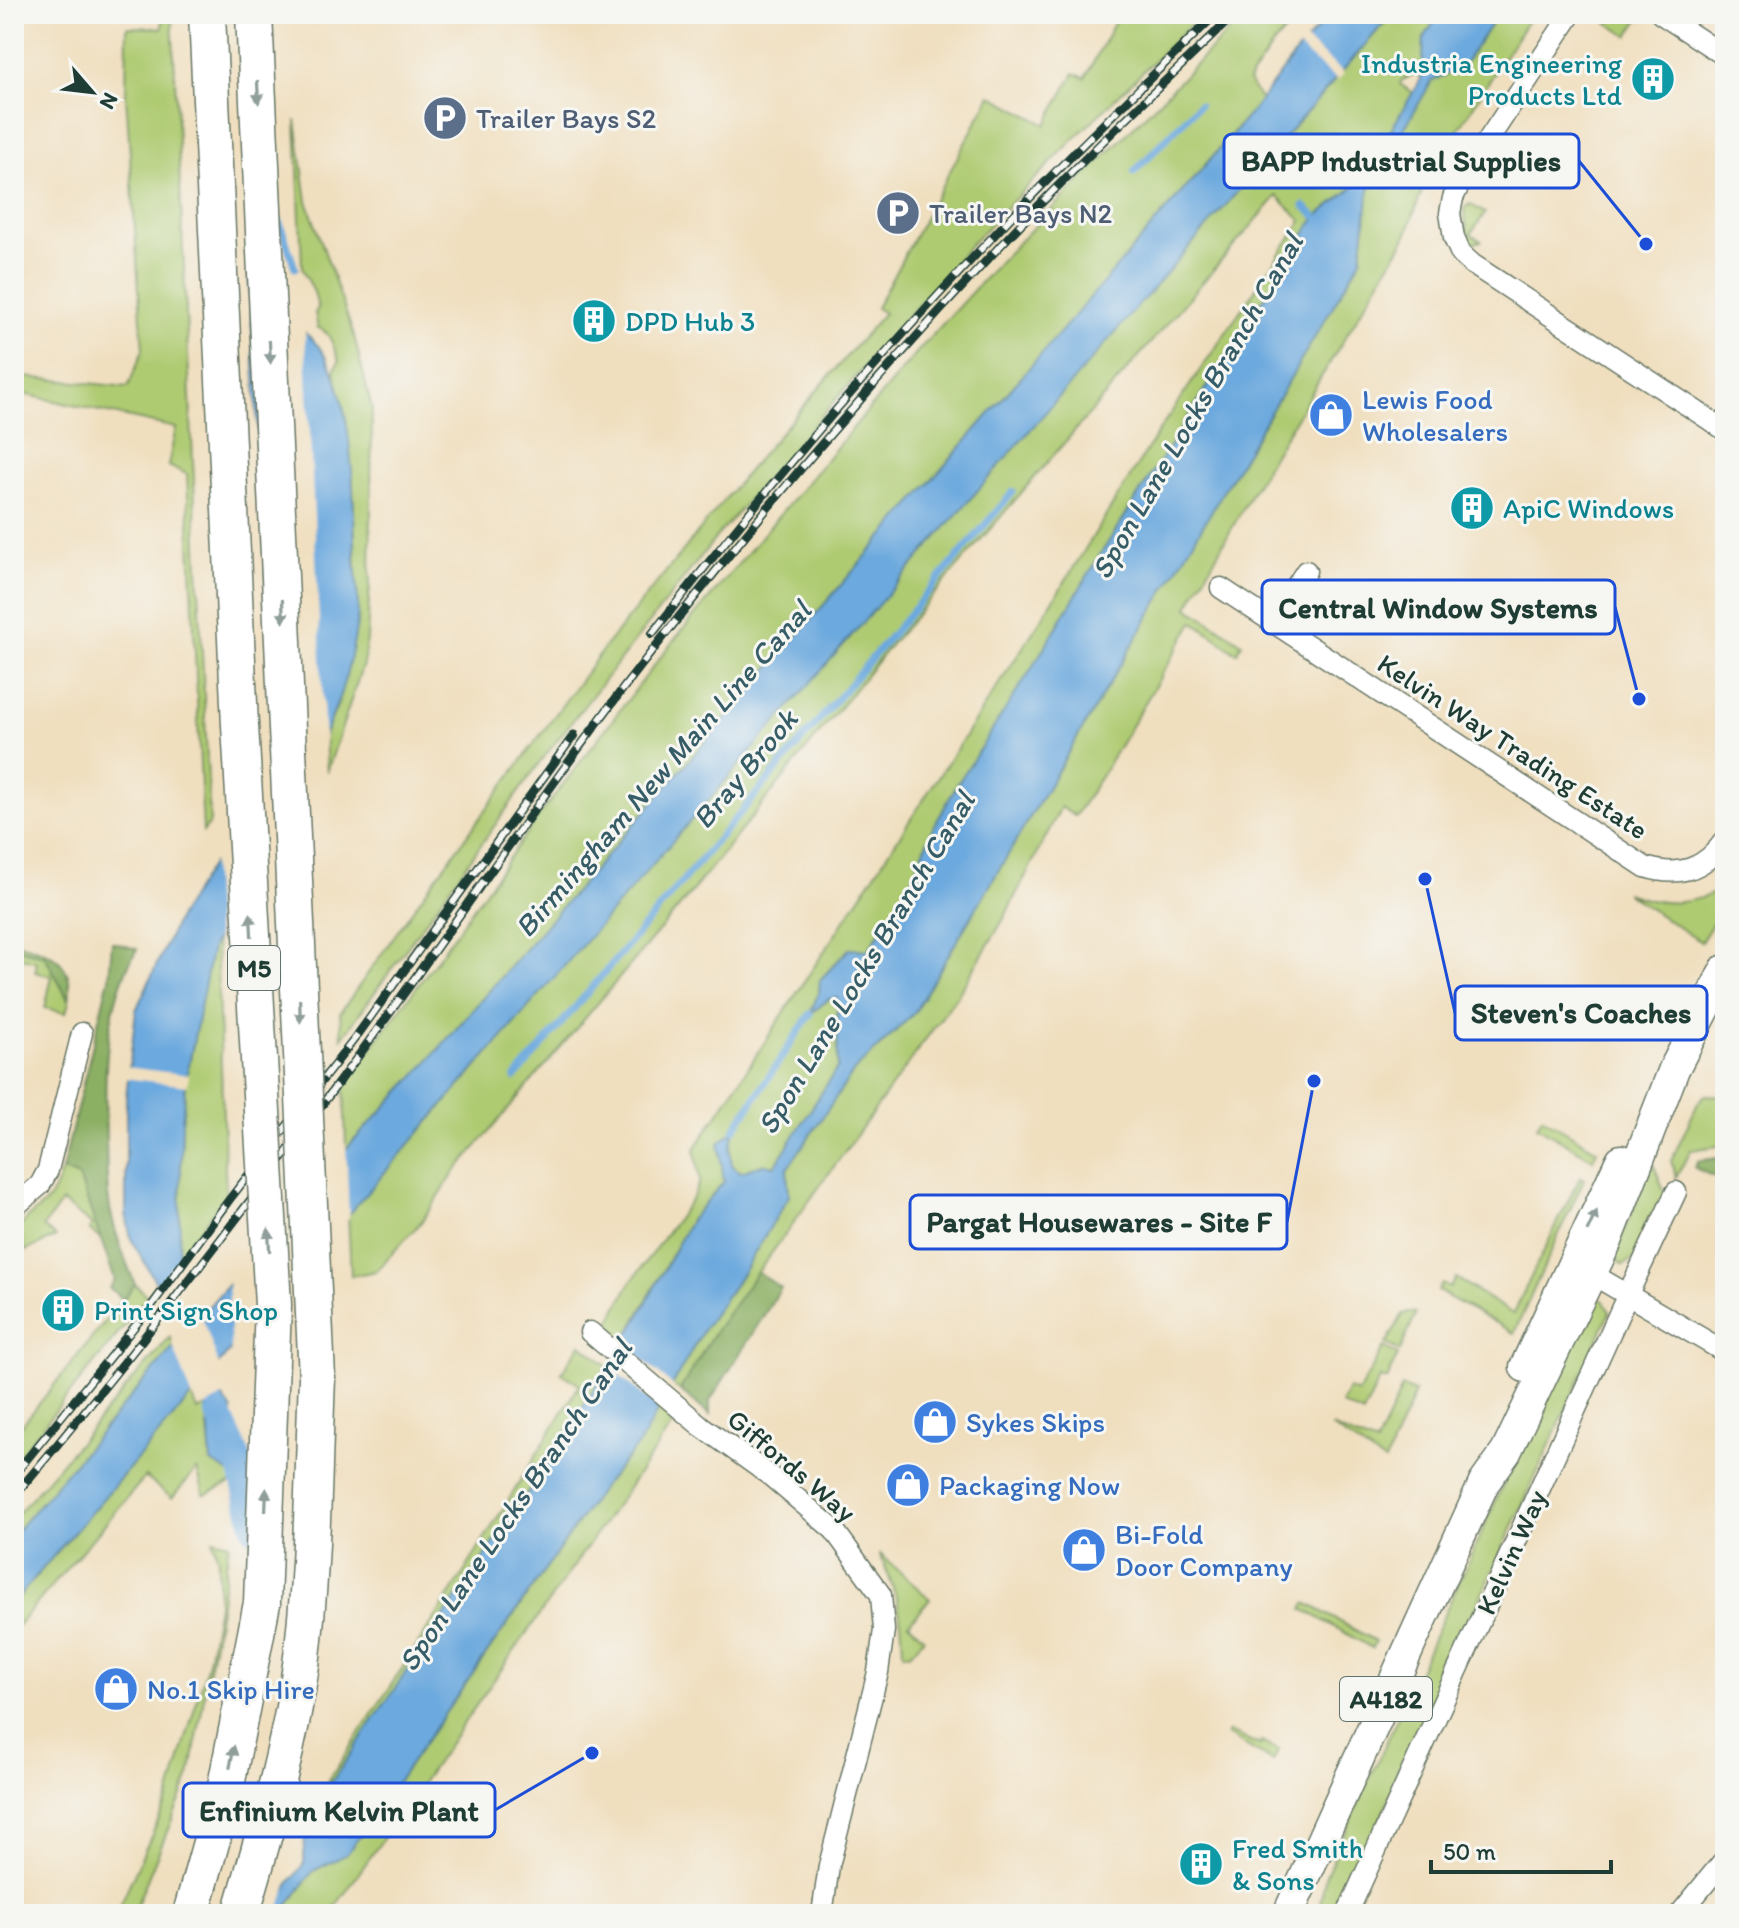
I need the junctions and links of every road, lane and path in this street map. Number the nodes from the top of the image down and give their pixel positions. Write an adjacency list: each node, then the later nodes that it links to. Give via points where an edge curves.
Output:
1 (207, 14): 23 (highway, M5, one-way to 1, bridge, via 224,1796 262,1603 273,1305)
2 (254, 14): 24 (highway, M5, one-way to 24, bridge, via 317,1378 300,1666 270,1817)
3 (1571, 14): 6 (street, via 1461,181 1450,213 1455,241 1472,264)
4 (1661, 14): 5 (street)
5 (1725, 56)
6 (1725, 430)
7 (1306, 571): 9 (street)
8 (1221, 588): 9 (street, Kelvin Way Trading Estate)
9 (1273, 622): 10 (street, Kelvin Way Trading Estate, via 1645,867 1678,873 1695,868)
10 (1725, 840)
11 (1725, 970): 13 (main road, Kelvin Way / A4182)
12 (82, 1033): 15 (street, via 48,1170 40,1185)
13 (1663, 1095): 16 (main road, Kelvin Way / A4182); 20 (main road, Kelvin Way / A4182, one-way to 13, via 1628,1145)
14 (1676, 1192): 17 (street, Kelvin Way)
15 (14, 1207)
16 (1592, 1274): 17 (street); 20 (street, via 1580,1274 1533,1375); 21 (main road, Kelvin Way / A4182, via 1506,1452)
17 (1628, 1294): 19 (street); 27 (street, Kelvin Way)
18 (590, 1332): 25 (street, Giffords Way, via 834,1530 881,1595 884,1630 878,1672 829,1866)
19 (1725, 1352)
20 (1518, 1384): 21 (main road, Kelvin Way / A4182, via 1492,1447)
21 (1484, 1483): 26 (main road, Kelvin Way / A4182)
22 (1725, 1859): 28 (street)
23 (191, 1914)
24 (241, 1914)
25 (822, 1914)
26 (1288, 1914)
27 (1347, 1914)
28 (1680, 1914)

